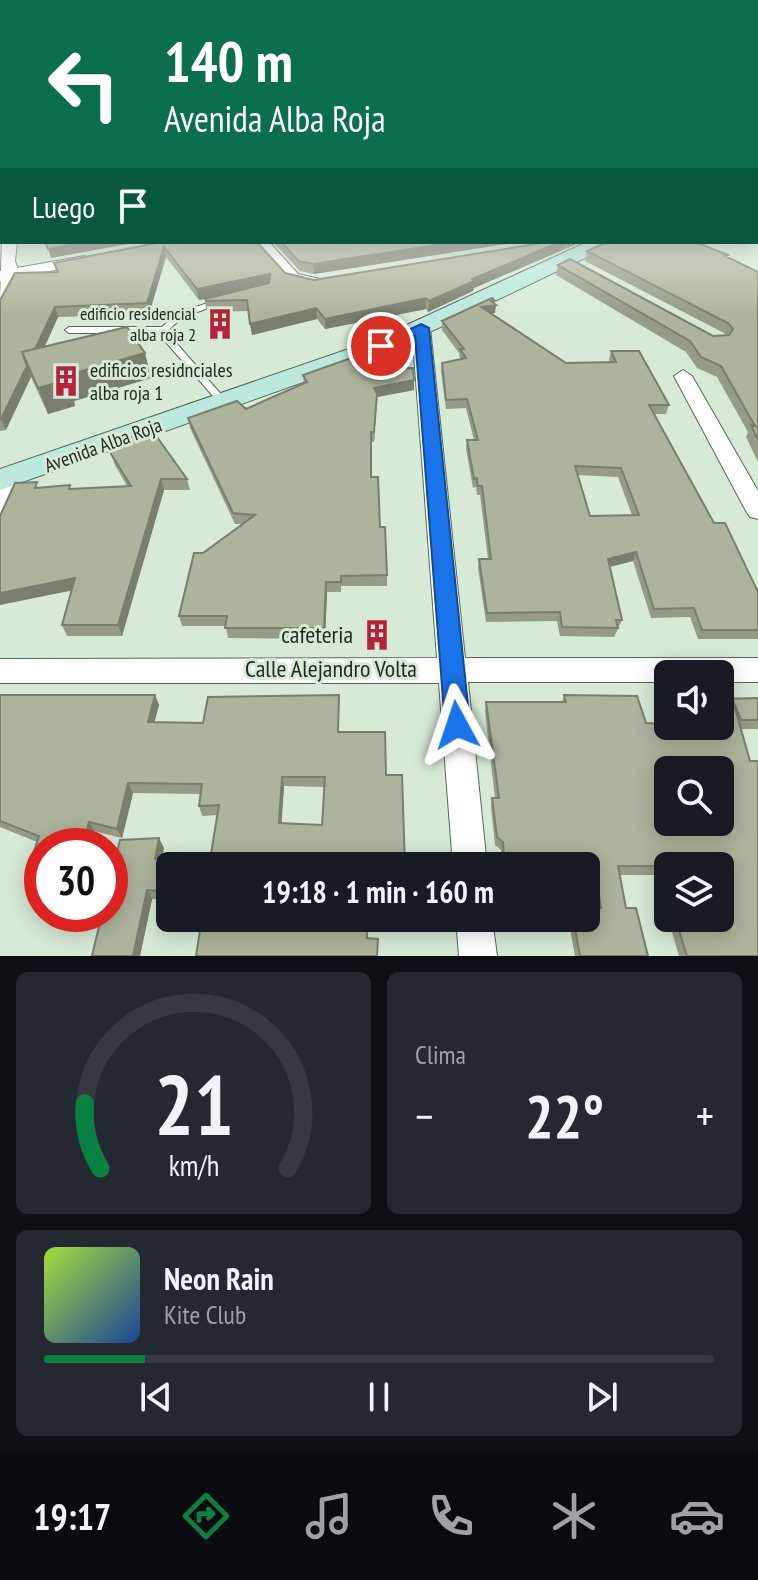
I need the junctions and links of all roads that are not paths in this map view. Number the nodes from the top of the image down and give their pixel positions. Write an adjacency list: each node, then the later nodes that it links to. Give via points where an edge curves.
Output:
1 (263, 244): 5 (street, via 293,278)
2 (600, 244): 8 (main road, Avenida Alba Roja, via 574,263)
3 (97, 258): 4 (street)
4 (5, 264): 6 (street)
5 (329, 279)
6 (0, 293)
7 (234, 297): 10 (lane, via 179,315)
8 (421, 328): 12 (main road, Avenida Alba Roja); 16 (street)
9 (69, 330): 10 (lane)
10 (164, 330): 12 (lane)
11 (683, 376): 15 (street)
12 (223, 402): 13 (main road, Avenida Alba Roja)
13 (6, 478): 14 (street)
14 (0, 510)
15 (758, 511)
16 (452, 669): 17 (street, Calle Alejandro Volta); 18 (street, Calle Alejandro Volta); 19 (street)
17 (758, 670)
18 (0, 671)
19 (469, 852)
20 (475, 932): 21 (street)
21 (478, 956)

